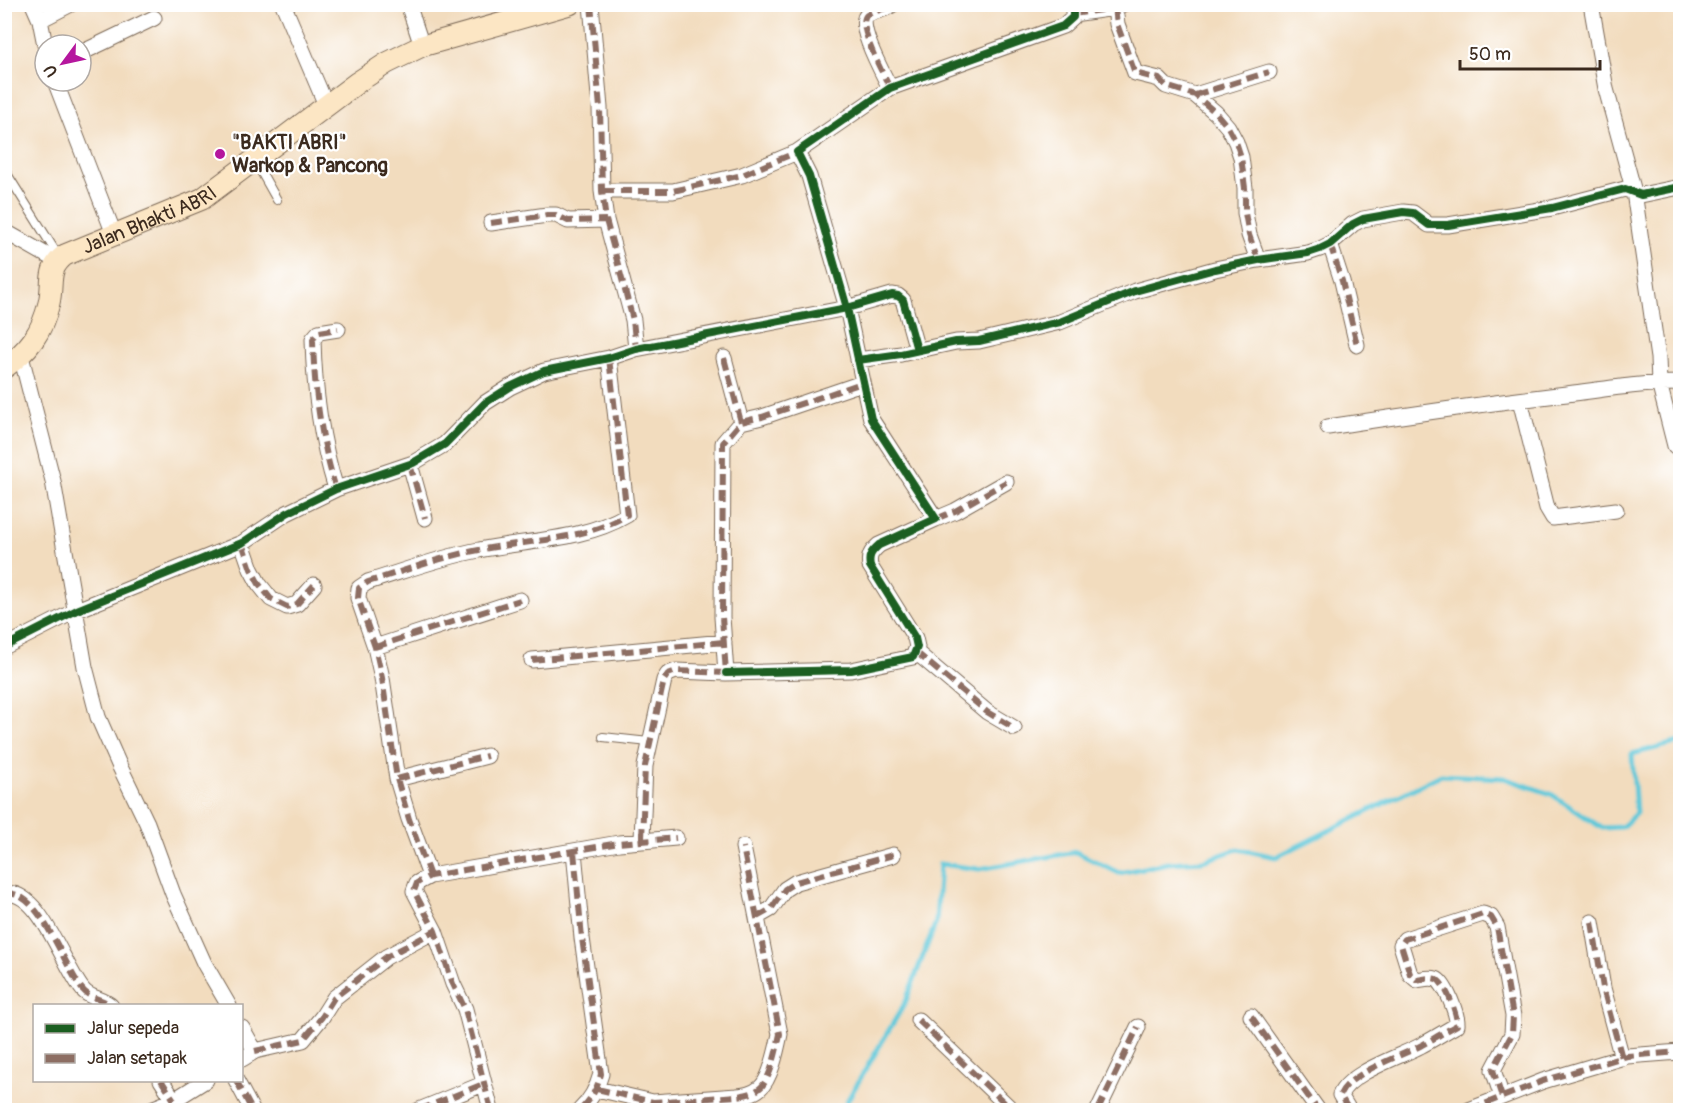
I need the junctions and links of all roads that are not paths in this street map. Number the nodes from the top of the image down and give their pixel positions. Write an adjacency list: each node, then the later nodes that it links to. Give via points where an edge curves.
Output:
1 (33, 4): 12 (street)
2 (71, 4): 12 (street)
3 (283, 4): 20 (street)
4 (408, 4): 14 (street)
5 (570, 4): 14 (street, Jalan Bhakti ABRI)
6 (591, 4): 25 (street)
7 (893, 4): 17 (street, via 868,14 863,25)
8 (1591, 4): 26 (street, via 1606,89)
9 (1119, 6): 10 (street); 19 (street, via 1117,24 1135,73)
10 (1073, 9): 17 (street, via 1070,21 1063,26)
11 (154, 18): 15 (street)
12 (40, 20): 13 (street)
13 (43, 33)
14 (422, 46): 20 (street, Jalan Bhakti ABRI, via 387,63)
15 (93, 47)
16 (1269, 72): 19 (street)
17 (890, 88): 21 (street)
18 (60, 93): 31 (street)
19 (1195, 95): 34 (street, via 1222,119 1236,142 1245,188 1245,213)
20 (326, 105): 22 (street, Jalan Bhakti ABRI)
21 (797, 152): 25 (street, via 742,175 673,191); 35 (street, via 809,176)
22 (255, 160): 27 (lane); 31 (street, Jalan Bhakti ABRI, via 202,199)
23 (4, 169): 33 (lane)
24 (1680, 187): 26 (street, via 1641,195)
25 (602, 191): 28 (street)
26 (1634, 192): 32 (street, via 1625,189 1552,208 1448,225 1429,225 1413,213 1403,212 1363,219); 45 (street)
27 (277, 200)
28 (606, 220): 29 (street, via 568,221 547,215); 38 (street, via 633,320)
29 (491, 223)
30 (4, 231): 33 (street)
31 (114, 234): 33 (street, Jalan Bhakti ABRI)
32 (1330, 244): 34 (street, via 1308,253); 37 (street)
33 (58, 260): 43 (street, Jalan Bhakti ABRI, via 52,270 50,300 43,323 32,343)
34 (1257, 260): 39 (street, via 1136,291 1060,322 979,341)
35 (847, 308): 38 (street); 39 (street, via 898,296 906,307); 42 (street)
36 (338, 329): 53 (street, via 319,332 313,339 320,428)
37 (1357, 345)
38 (636, 349): 40 (street)
39 (917, 350): 42 (street)
40 (609, 358): 51 (street, via 544,371 510,387 484,403 445,444); 62 (street, via 627,515 571,535 477,550 368,582 359,588 358,598)
41 (724, 358): 48 (street)
42 (858, 360): 44 (street)
43 (13, 362): 60 (street, via 53,481)
44 (862, 383): 48 (street); 56 (street, via 871,419)
45 (1659, 383): 46 (street); 47 (street); 50 (street)
46 (1680, 383)
47 (1520, 400): 49 (street); 54 (street, via 1552,518)
48 (741, 422): 61 (street, via 723,443)
49 (1328, 427)
50 (1675, 446)
51 (410, 464): 53 (street); 55 (street)
52 (1005, 482): 56 (street)
53 (336, 489): 57 (street, via 287,513)
54 (1616, 510)
55 (425, 518)
56 (936, 519): 64 (street, via 879,545 869,558 870,566 915,638)
57 (242, 543): 58 (street, via 251,569 271,599 287,607 297,604); 60 (street)
58 (314, 585)
59 (520, 600): 62 (street)
60 (77, 610): 63 (street); 83 (street, via 85,667 98,717 147,823 172,894 204,963)
61 (724, 642): 65 (street); 66 (street)
62 (375, 646): 71 (street)
63 (4, 647)
64 (916, 652): 66 (street, via 908,659 851,670); 67 (street, via 987,712)
65 (532, 660)
66 (726, 673): 69 (street, via 676,670 668,674)
67 (1014, 728)
68 (603, 737): 69 (lane)
69 (649, 742): 73 (street)
70 (487, 756): 71 (street)
71 (397, 779): 77 (street)
72 (676, 838): 73 (street)
73 (642, 839): 75 (street)
74 (744, 848): 79 (street)
75 (574, 851): 77 (street); 95 (street, via 601,1074)
76 (893, 855): 79 (street, via 796,882 785,889 771,909)
77 (430, 876): 81 (street, via 417,883 414,891)
78 (4, 894): 82 (street, via 12,892 24,897 34,907 84,991)
79 (757, 917): 95 (street, via 780,1034 762,1087 737,1096 653,1102)
80 (1593, 922): 90 (street, via 1603,988)
81 (435, 931): 89 (street, via 386,957 334,998 303,1040); 94 (street, via 465,1009)
82 (109, 1004)
83 (228, 1004)
84 (1251, 1016): 105 (street)
85 (918, 1020): 103 (street)
86 (1138, 1027): 104 (street)
87 (243, 1032): 89 (street)
88 (1680, 1053): 90 (street)
89 (248, 1055)
90 (1622, 1058): 96 (street)
91 (162, 1082): 97 (street)
92 (203, 1082): 97 (street)
93 (237, 1082): 99 (street)
94 (483, 1084): 100 (street); 101 (street)
95 (597, 1089): 102 (street)
96 (1502, 1097): 106 (street, via 1493,1070 1512,1034 1513,1016 1497,927 1491,917 1483,914 1405,939 1401,945 1410,974 1417,980 1434,978 1442,983 1457,1025 1356,1077 1340,1095); 107 (street)
97 (174, 1100): 98 (street)
98 (156, 1109)
99 (252, 1110)
100 (419, 1110)
101 (490, 1110)
102 (580, 1110)
103 (1012, 1110)
104 (1098, 1110)
105 (1318, 1110)
106 (1349, 1110)
107 (1469, 1110)

